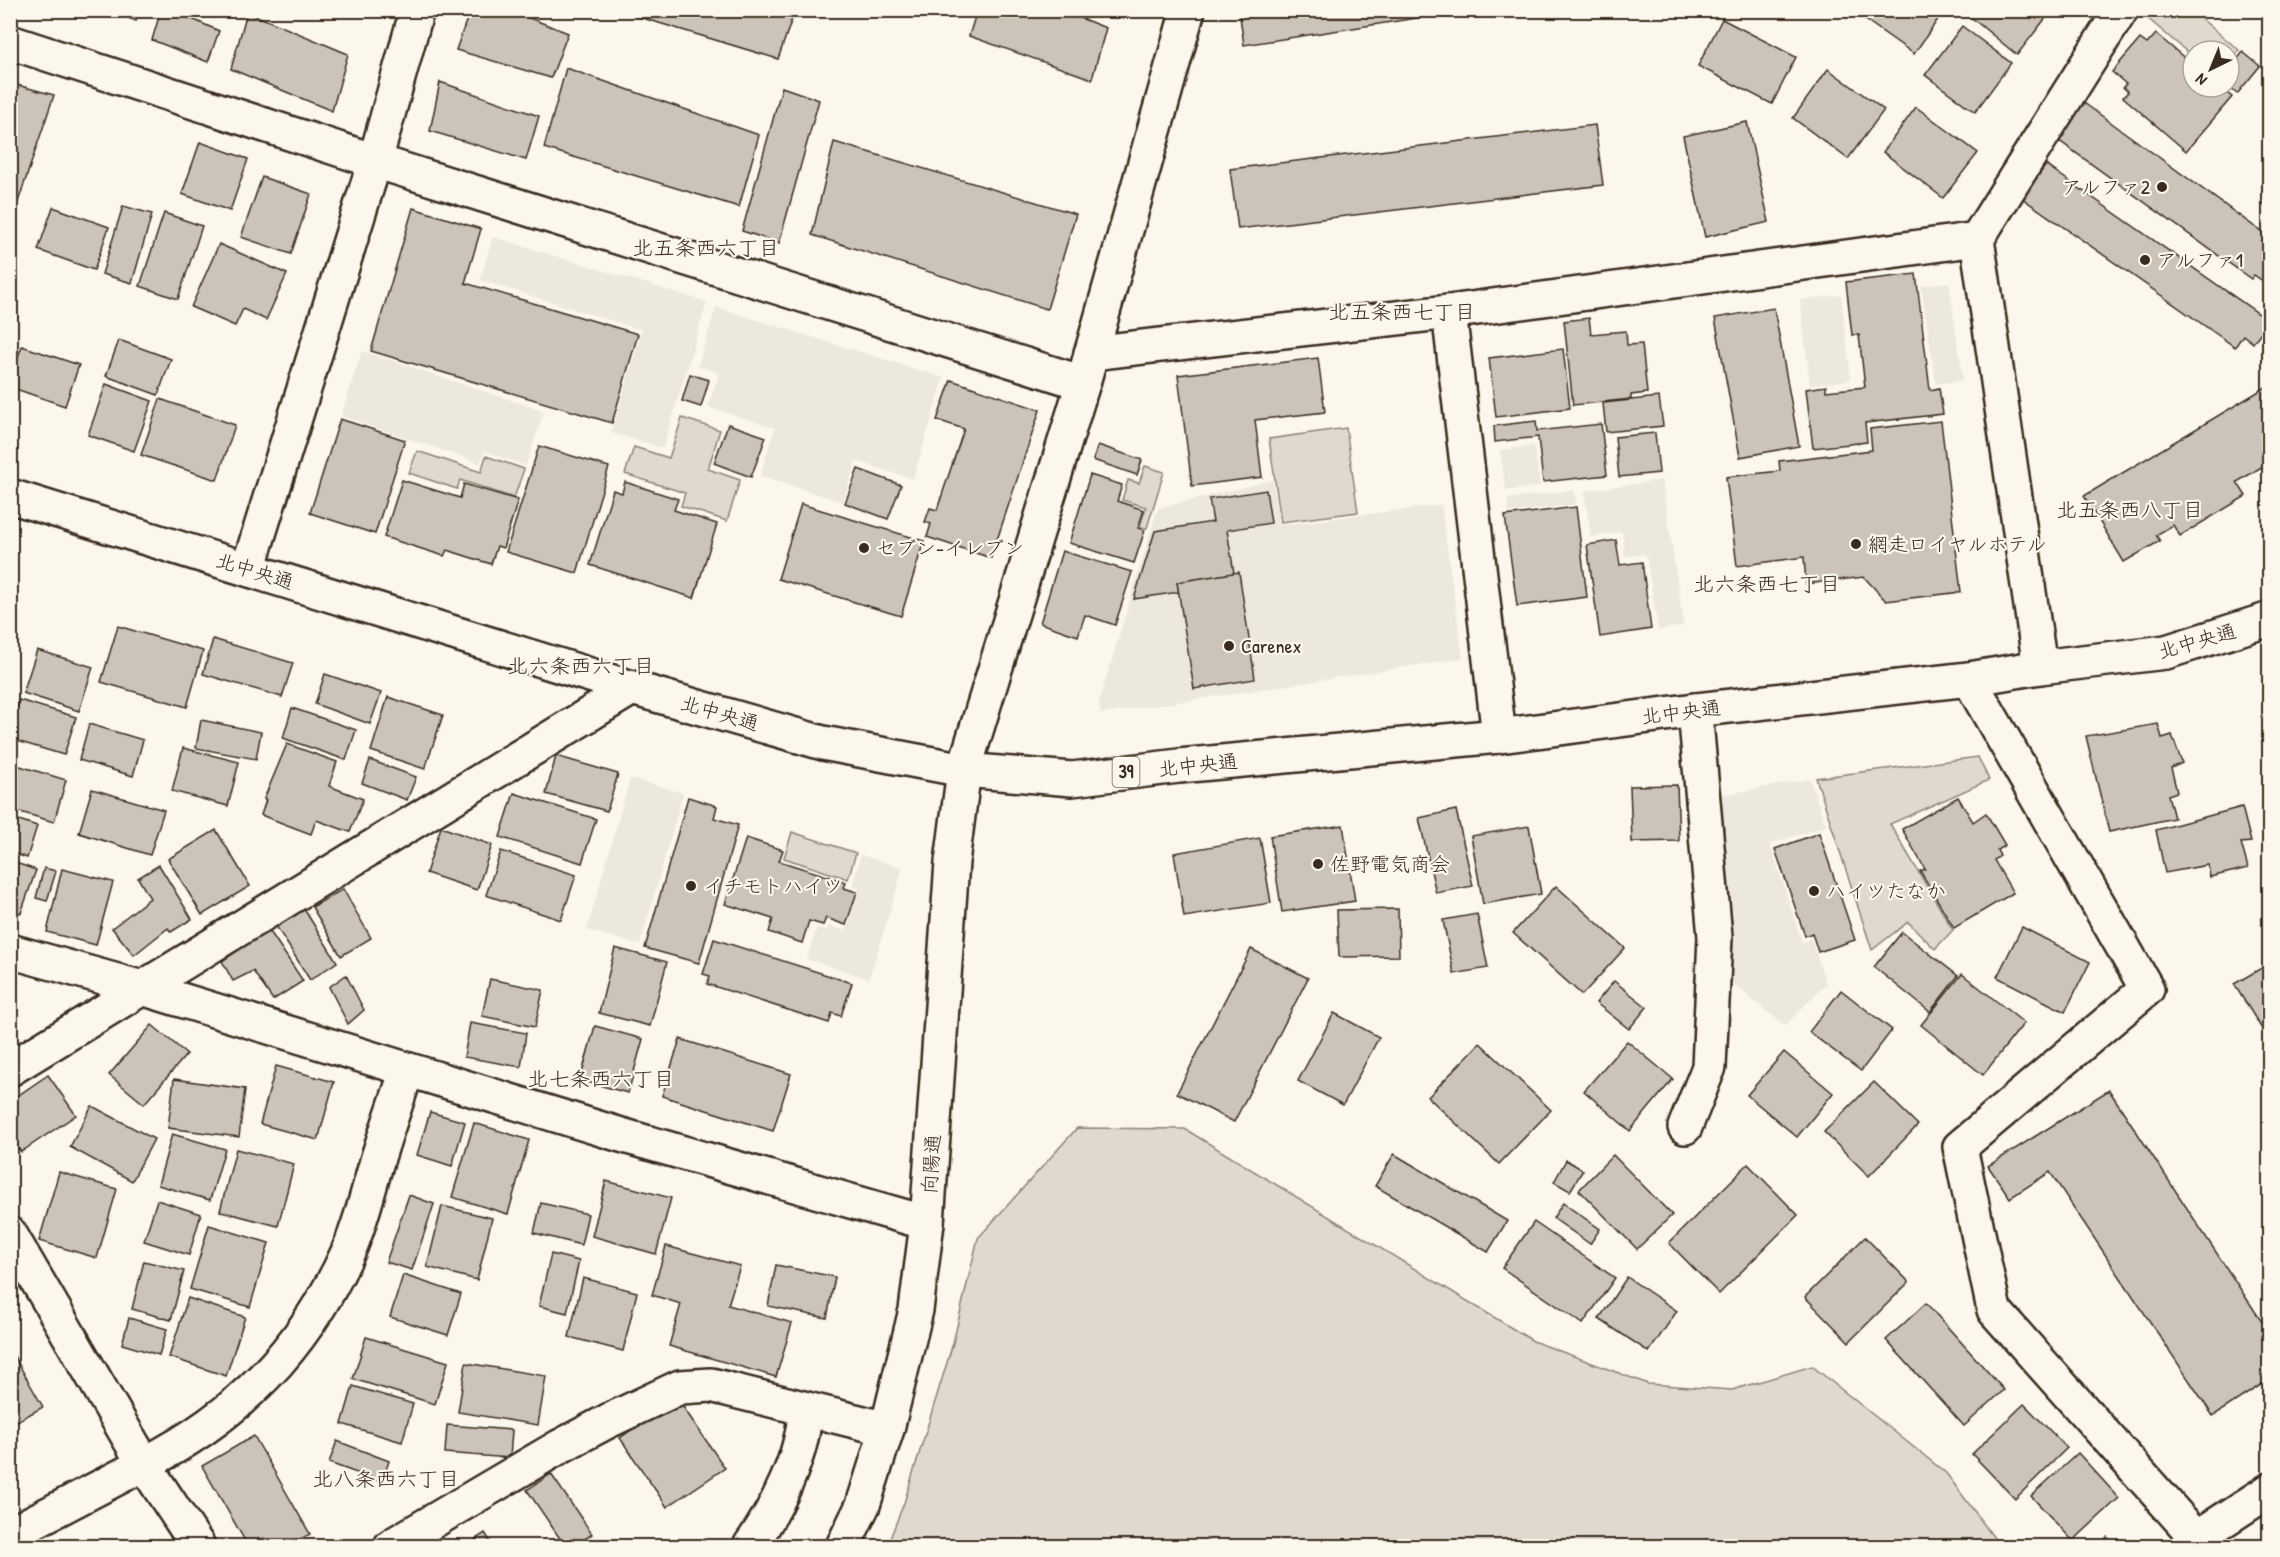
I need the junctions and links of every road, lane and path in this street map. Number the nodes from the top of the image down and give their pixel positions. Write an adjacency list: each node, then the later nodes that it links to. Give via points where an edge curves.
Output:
1 (417, 10): 5 (main road)
2 (1188, 10): 8 (main road, 向陽通)
3 (2121, 10): 6 (main road)
4 (10, 42): 5 (main road)
5 (375, 161): 8 (main road); 10 (main road)
6 (1977, 239): 7 (main road); 12 (main road)
7 (1449, 312): 8 (main road); 16 (main road)
8 (1087, 368): 17 (main road, 向陽通)
9 (10, 496): 10 (main road, 北中央通 / 39)
10 (248, 569): 14 (main road, 北中央通 / 39)
11 (2270, 619): 12 (main road, 北中央通 / 39, via 2166,652)
12 (2040, 667): 13 (main road, 北中央通 / 39)
13 (1969, 679): 15 (main road, 北中央通 / 39); 30 (main road, via 2147,989 1960,1147 1994,1310)
14 (632, 688): 17 (main road, 北中央通 / 39, via 823,743); 19 (main road)
15 (1695, 710): 16 (main road, 北中央通 / 39); 22 (main road, via 1715,937 1709,1067)
16 (1499, 736): 17 (main road, 北中央通 / 39, via 1072,779)
17 (964, 770): 23 (main road, 向陽通, via 952,862)
18 (10, 951): 19 (main road)
19 (142, 988): 20 (main road); 21 (main road)
20 (10, 1069)
21 (407, 1070): 23 (main road); 27 (main road, via 348,1251 294,1346 242,1399 187,1441)
22 (1685, 1127)
23 (927, 1223): 26 (main road, 向陽通, via 916,1310)
24 (10, 1234): 27 (main road)
25 (805, 1409): 26 (main road); 32 (main road, via 711,1385 680,1386 559,1447); 33 (main road, via 805,1427 785,1486)
26 (887, 1429): 34 (main road, 向陽通, via 863,1505)
27 (144, 1464): 29 (main road); 31 (main road)
28 (2270, 1490): 30 (main road)
29 (10, 1534)
30 (2200, 1542)
31 (198, 1546)
32 (391, 1546)
33 (750, 1546)
34 (843, 1546)

